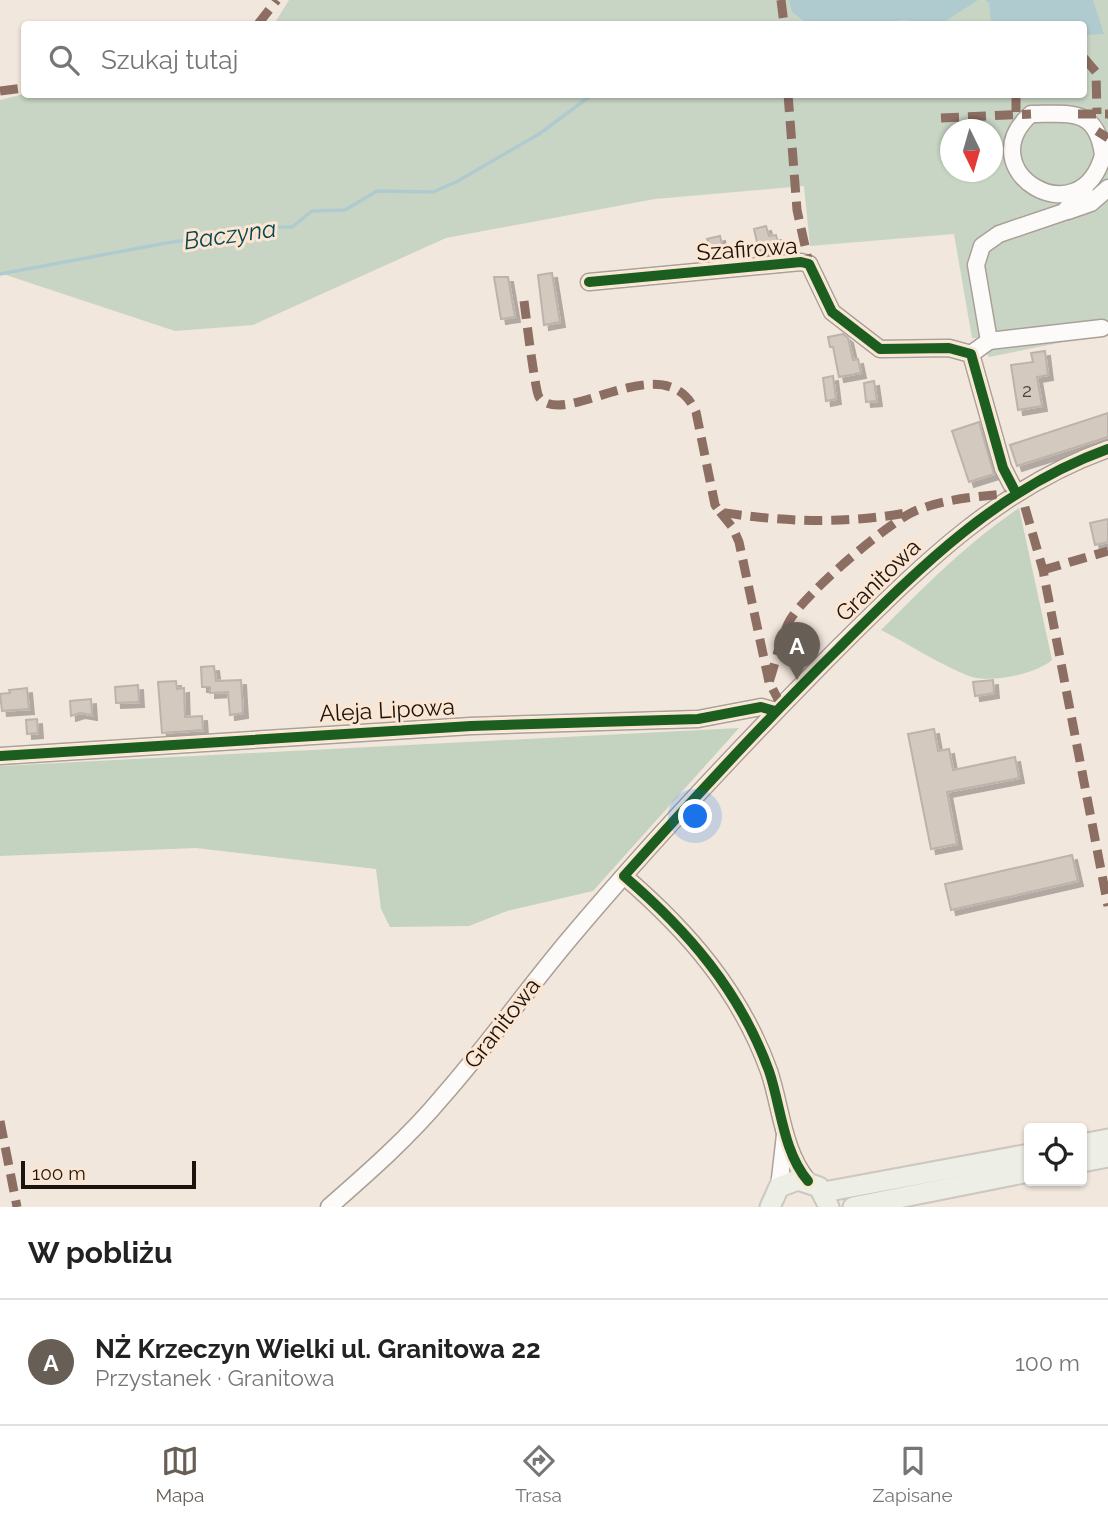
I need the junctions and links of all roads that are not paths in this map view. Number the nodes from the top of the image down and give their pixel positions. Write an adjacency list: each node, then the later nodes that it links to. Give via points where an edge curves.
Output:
1 (1104, 166): 2 (street); 4 (street, via 1101,144 1087,120 1078,114 1031,114 1018,131 1012,152 1020,174)
2 (1088, 183): 4 (street, via 1069,193); 5 (street)
3 (1108, 188): 5 (street, via 1091,203)
4 (1039, 191): 6 (street, via 1043,206)
5 (1064, 212): 6 (street)
6 (1037, 219): 9 (street, via 989,239 978,253)
7 (589, 282): 10 (street, Szafirowa, via 801,262 813,268 832,312 880,349 949,348)
8 (1102, 328): 9 (street)
9 (989, 341): 10 (street)
10 (971, 354): 12 (street, via 1003,468)
11 (1108, 449): 12 (street, Granitowa)
12 (1016, 493): 13 (street, Granitowa, via 943,546)
13 (775, 711): 14 (street, Aleja Lipowa, via 761,707 698,719 471,726); 15 (street, Granitowa)
14 (0, 756)
15 (624, 876): 16 (street, via 690,937 731,993 769,1072); 25 (street, Granitowa, via 437,1104)
16 (785, 1135): 23 (street); 24 (street)
17 (1108, 1139): 18 (main road)
18 (1087, 1143)
19 (1024, 1155): 23 (main road)
20 (1108, 1157): 21 (main road)
21 (1087, 1161)
22 (1024, 1173): 26 (main road)
23 (820, 1193): 24 (main road, via 798,1180)
24 (770, 1201)
25 (328, 1207)
26 (853, 1207)

